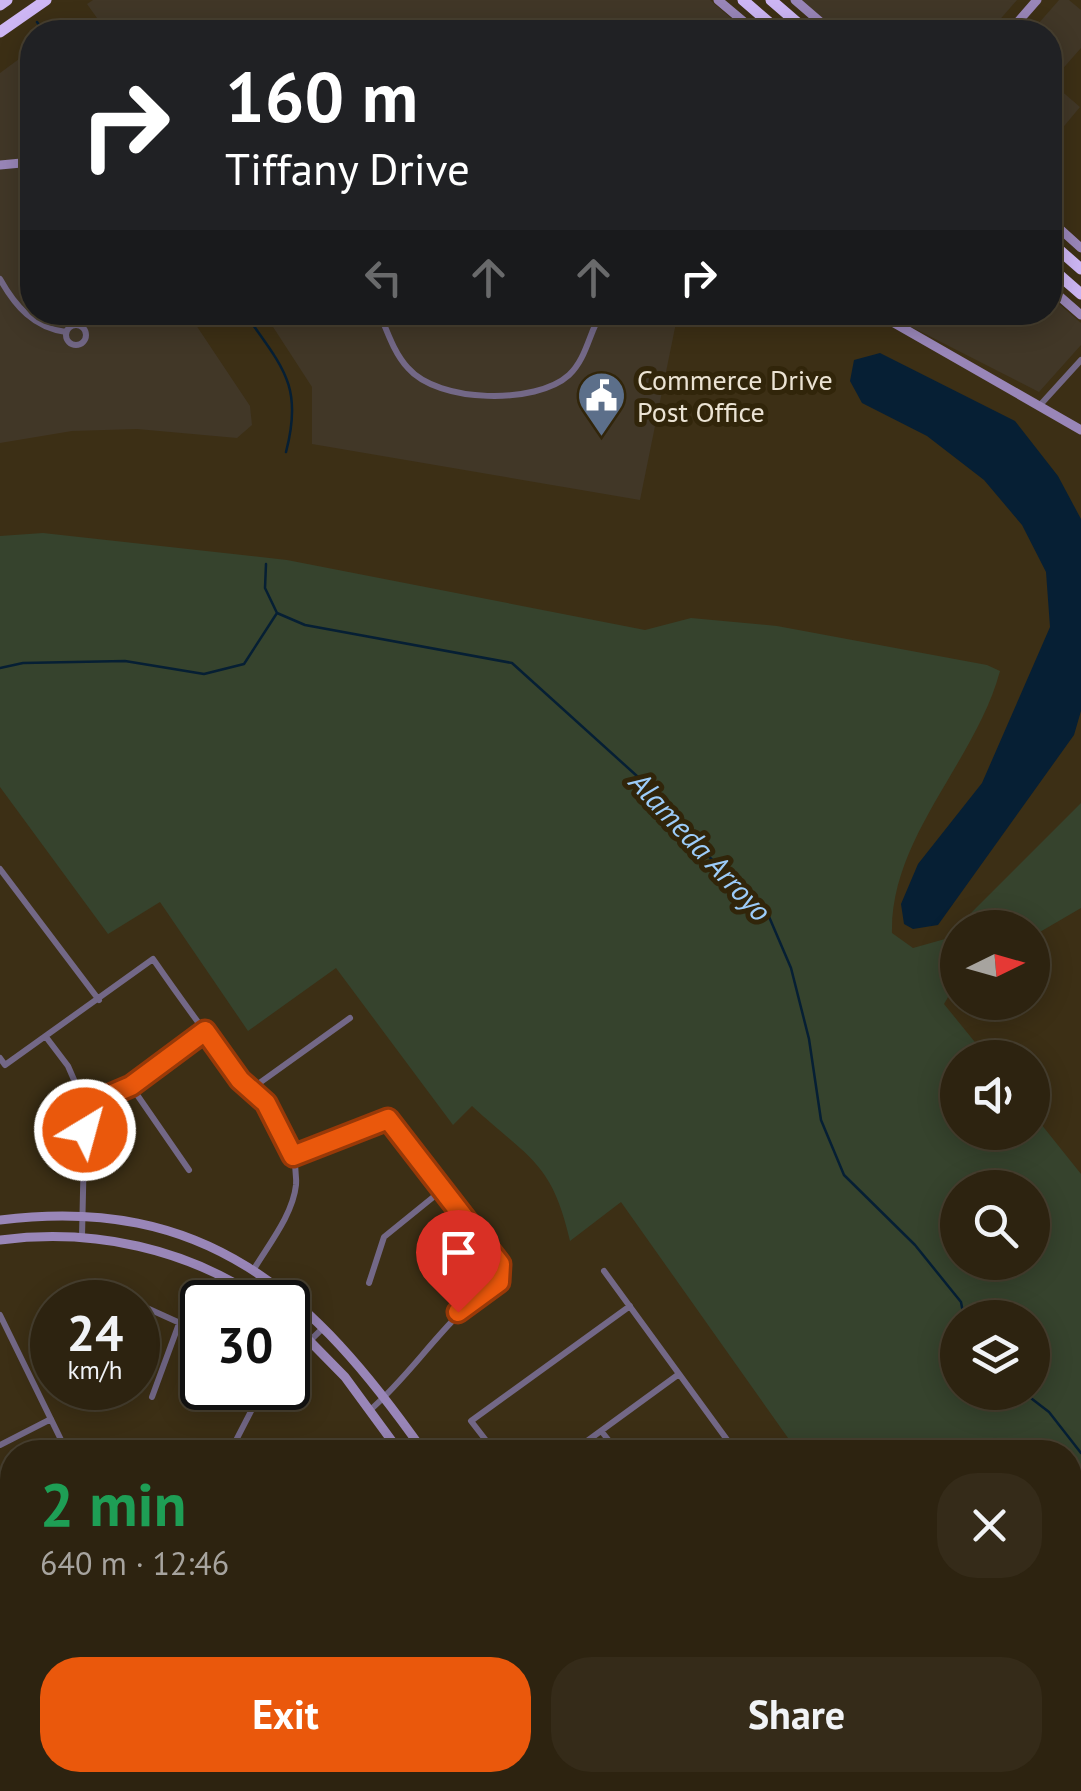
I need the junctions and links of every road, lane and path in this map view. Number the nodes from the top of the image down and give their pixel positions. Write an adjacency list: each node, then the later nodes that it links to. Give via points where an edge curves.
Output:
1 (7, 0): 8 (highway)
2 (46, 0): 14 (highway)
3 (718, 0): 9 (main road)
4 (771, 0): 11 (highway)
5 (795, 0): 12 (main road)
6 (1038, 0): 13 (main road)
7 (744, 3): 10 (highway)
8 (0, 5)
9 (742, 20)
10 (765, 20)
11 (794, 20)
12 (818, 20)
13 (1020, 20)
14 (0, 32)
15 (1062, 231): 16 (main road)
16 (1081, 248)
17 (1062, 252): 18 (highway)
18 (1081, 269)
19 (1062, 277): 21 (highway)
20 (0, 279): 23 (street)
21 (1081, 294)
22 (1062, 298): 24 (main road)
23 (20, 305)
24 (1081, 315)
25 (48, 325): 29 (street)
26 (385, 325): 27 (street, via 409,370 430,383 522,397 572,373)
27 (596, 325)
28 (898, 325): 31 (main road)
29 (66, 332)
30 (1081, 360): 31 (street)
31 (1041, 404): 32 (main road)
32 (1081, 430)
33 (0, 869): 34 (street)
34 (3, 880): 35 (street)
35 (98, 1000): 37 (street, via 152,960); 38 (street)
36 (350, 1018): 41 (street)
37 (205, 1031): 40 (street); 41 (street)
38 (46, 1037): 39 (street, via 5,1065); 42 (street, via 68,1066)
39 (0, 1058)
40 (131, 1086): 42 (street); 44 (street)
41 (251, 1089): 43 (street, via 266,1103)
42 (84, 1106): 46 (street)
43 (293, 1156): 45 (street, via 388,1119); 50 (street, via 296,1187 287,1214)
44 (189, 1170)
45 (442, 1190): 53 (street, via 384,1237); 62 (street, via 500,1264 499,1282 458,1312)
46 (82, 1213): 47 (main road); 48 (street); 50 (main road, via 178,1232)
47 (0, 1220)
48 (82, 1236): 49 (main road); 52 (main road, via 142,1247)
49 (0, 1240)
50 (254, 1268): 58 (main road)
51 (604, 1271): 54 (street)
52 (228, 1280)
53 (369, 1284)
54 (630, 1306): 60 (street); 72 (street, via 471,1421)
55 (160, 1313): 57 (street)
56 (0, 1315): 65 (street)
57 (180, 1321): 61 (street)
58 (325, 1326): 59 (street); 62 (main road)
59 (311, 1339): 64 (main road)
60 (679, 1374): 66 (street); 75 (street)
61 (160, 1375)
62 (385, 1397): 64 (street); 71 (main road)
63 (252, 1410): 69 (street)
64 (370, 1411): 70 (main road)
65 (51, 1419): 67 (street); 68 (street)
66 (602, 1432): 73 (street); 74 (street)
67 (10, 1440)
68 (61, 1440)
69 (236, 1440)
70 (391, 1440)
71 (415, 1440)
72 (486, 1440)
73 (590, 1440)
74 (608, 1440)
75 (727, 1440)

